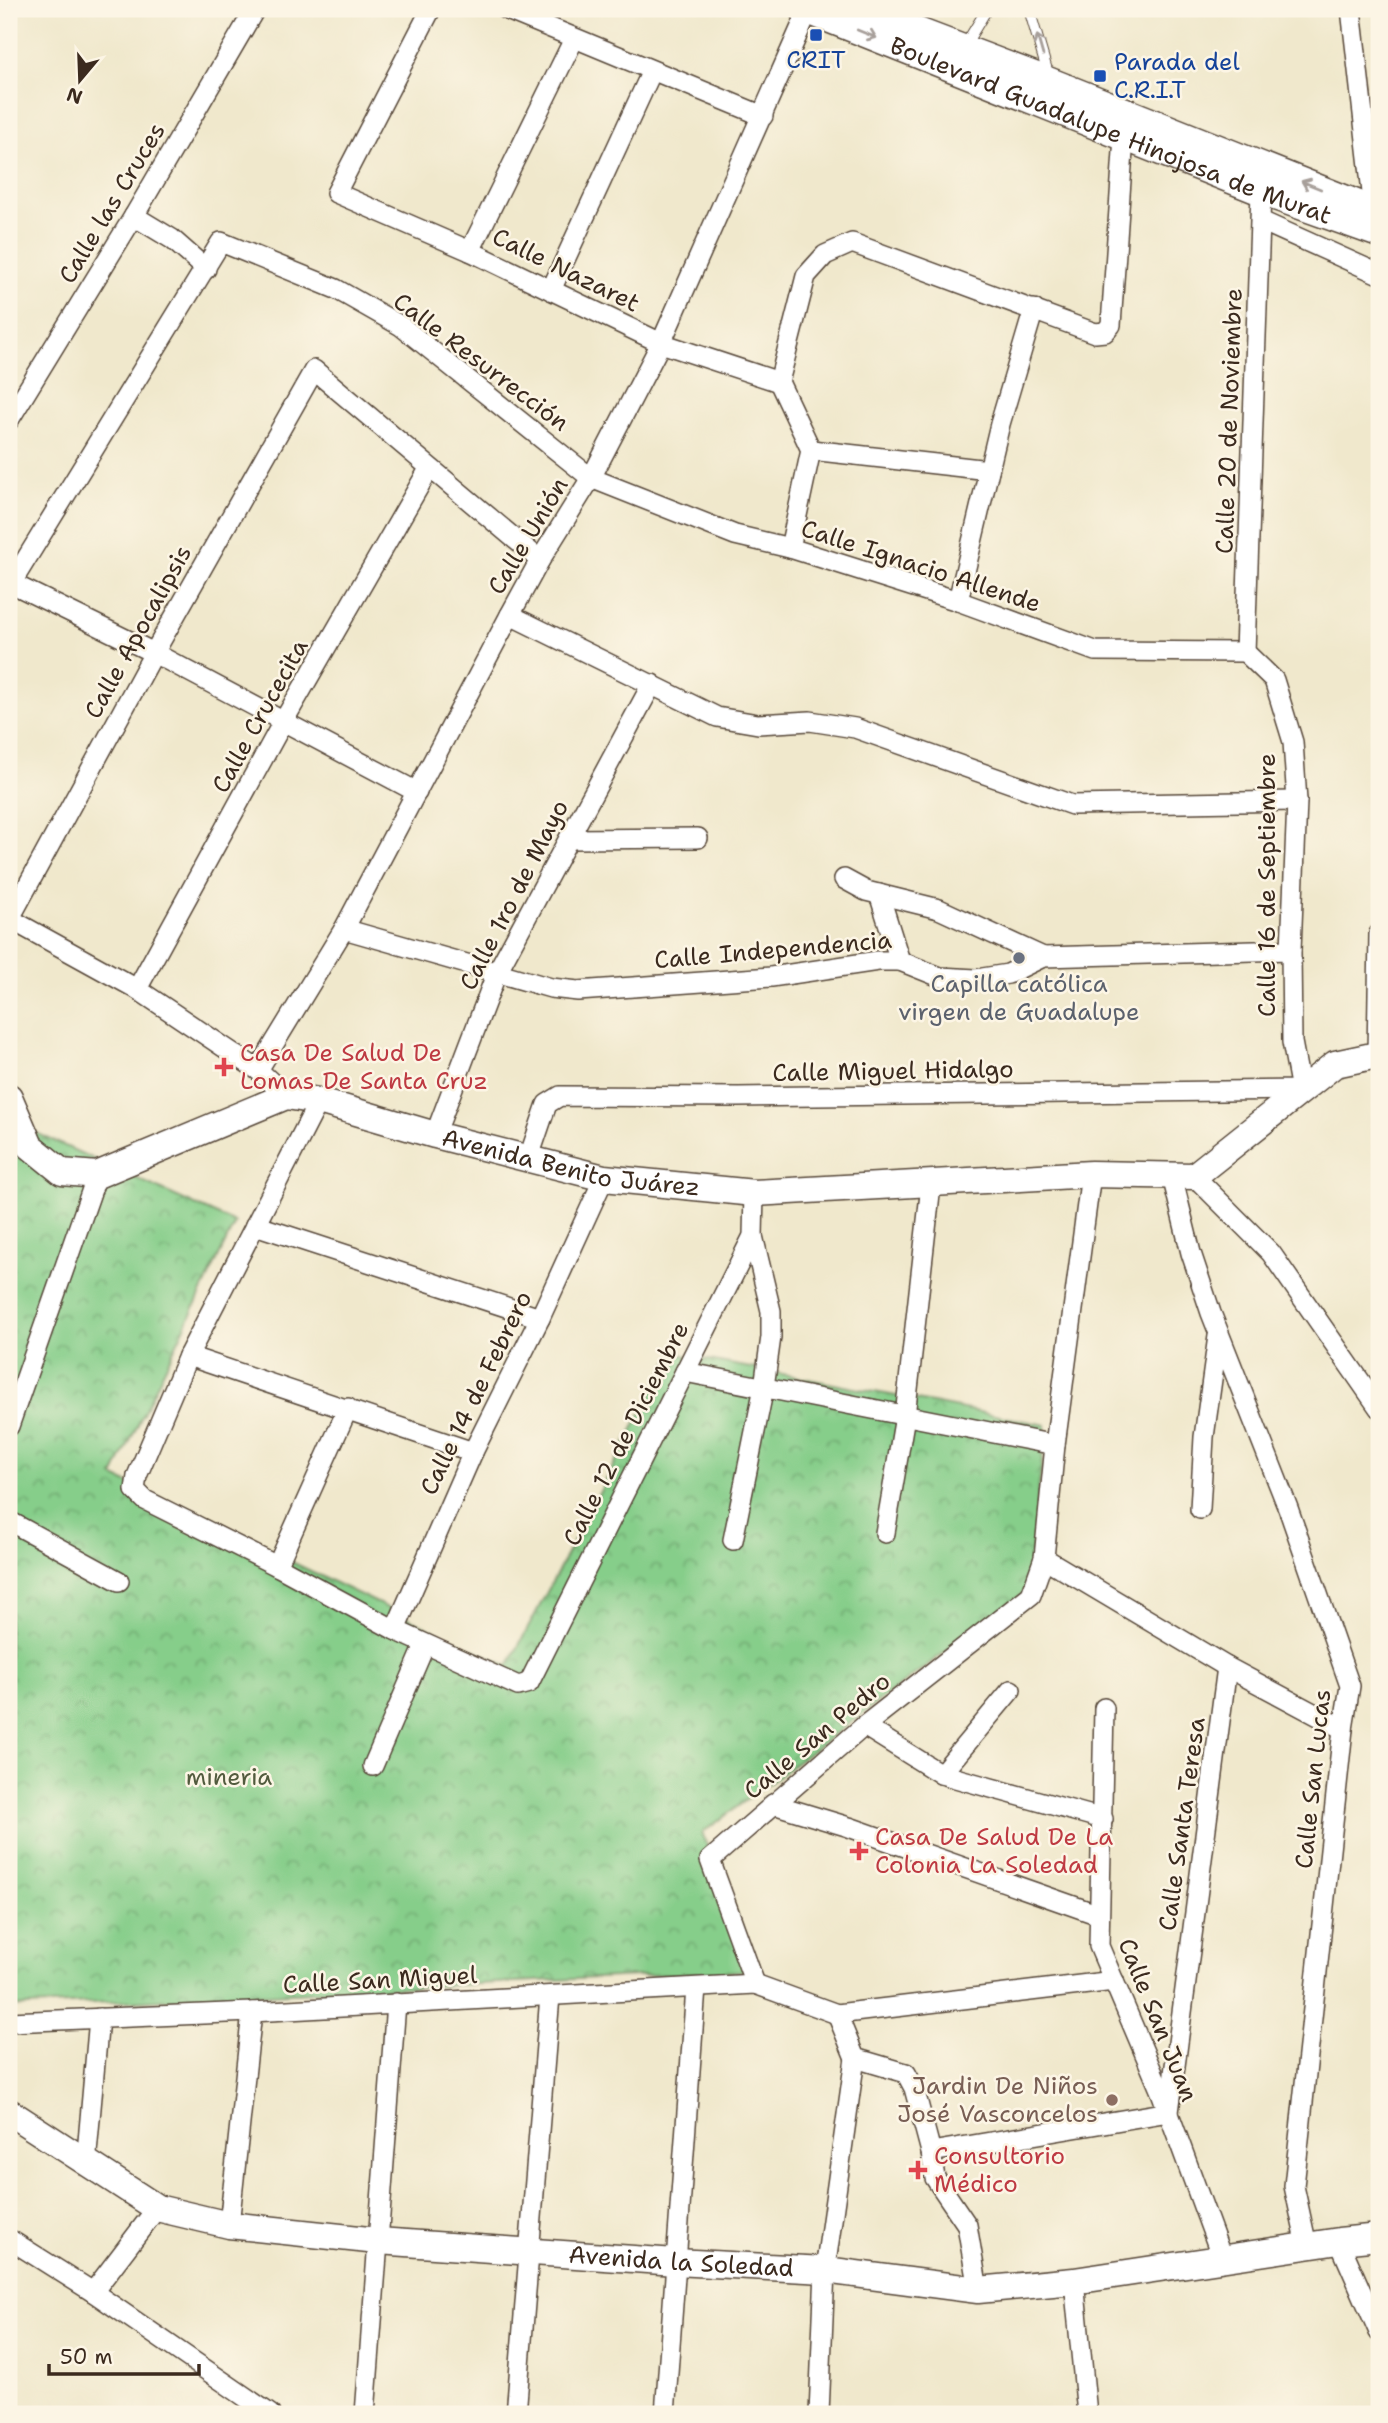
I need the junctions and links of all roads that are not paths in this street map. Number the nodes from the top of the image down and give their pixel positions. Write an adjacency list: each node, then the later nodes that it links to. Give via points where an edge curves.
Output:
1 (254, 9): 16 (street, Calle las Cruces)
2 (431, 9): 19 (street, Calle Nazaret, via 335,193)
3 (505, 9): 9 (street)
4 (860, 9): 10 (street, Boulevard Guadalupe Hinojosa de Murat)
5 (987, 9): 10 (lane)
6 (1030, 9): 12 (lane, one-way to 6)
7 (1351, 9): 17 (street)
8 (806, 10): 13 (street, Calle Unión); 14 (street, Boulevard Guadalupe Hinojosa de Murat, one-way to 14)
9 (574, 39): 11 (street); 19 (street)
10 (963, 49): 12 (street, Boulevard Guadalupe Hinojosa de Murat)
11 (652, 71): 13 (street); 22 (street)
12 (1050, 81): 17 (street, Boulevard Guadalupe Hinojosa de Murat, one-way to 12)
13 (763, 116): 24 (street, Calle Unión)
14 (1124, 137): 15 (street, Boulevard Guadalupe Hinojosa de Murat); 23 (street, via 1111,325 1105,332 1095,333)
15 (1261, 192): 17 (street, Boulevard Guadalupe Hinojosa de Murat); 18 (street, Calle 20 de Noviembre)
16 (134, 216): 20 (street, via 172,239); 26 (street, Calle las Cruces)
17 (1378, 219)
18 (1261, 221): 21 (street); 36 (street, Calle 20 de Noviembre)
19 (470, 251): 22 (street, Calle Nazaret)
20 (206, 269): 30 (street, Calle Resurrección, via 221,242 336,289 401,326); 33 (street)
21 (1379, 274)
22 (551, 290): 24 (street, Calle Nazaret)
23 (1034, 309): 25 (street, via 852,243 825,255 806,276); 29 (street)
24 (661, 343): 25 (street, Calle Nazaret); 30 (street, Calle Unión)
25 (779, 382): 27 (street)
26 (9, 420)
27 (811, 450): 29 (street); 31 (street)
28 (429, 469): 32 (street); 37 (street, Calle Apocalipsis, via 314,370); 39 (street, Calle Crucecita)
29 (989, 470): 34 (street)
30 (591, 478): 31 (street, Calle Ignacio Allende, via 735,535); 32 (street, Calle Unión)
31 (790, 548): 34 (street, Calle Ignacio Allende)
32 (540, 561): 35 (street, Calle Unión)
33 (9, 584): 37 (street)
34 (958, 601): 36 (street, Calle Ignacio Allende, via 1095,651)
35 (510, 615): 38 (street); 40 (street, Calle Unión)
36 (1245, 652): 41 (street, Calle 16 de Septiembre, via 1274,680 1293,742)
37 (154, 653): 39 (street); 46 (street, Calle Apocalipsis)
38 (652, 684): 41 (street, via 717,718 855,727 1072,805); 43 (street, Calle 1ro de Mayo)
39 (283, 722): 40 (street); 53 (street, Calle Crucecita)
40 (417, 792): 47 (street, Calle Unión)
41 (1297, 801): 49 (street, Calle 16 de Septiembre)
42 (698, 838): 43 (street)
43 (569, 839): 52 (street, Calle 1ro de Mayo)
44 (844, 879): 45 (street)
45 (879, 894): 50 (street, via 939,909); 51 (street)
46 (9, 920): 53 (street)
47 (344, 929): 52 (street, Calle Independencia); 55 (street, Calle Unión)
48 (1379, 934): 54 (street)
49 (1291, 950): 50 (street, Calle Independencia); 56 (street, Calle 16 de Septiembre, via 1292,1042)
50 (1043, 957): 51 (street, Calle Independencia, via 1008,974 976,979 940,977)
51 (900, 961): 52 (street, Calle Independencia, via 771,977 578,991)
52 (497, 972): 60 (street, Calle 1ro de Mayo)
53 (137, 989): 55 (street)
54 (1378, 1056): 56 (street, via 1335,1064)
55 (258, 1070): 57 (street)
56 (1301, 1090): 61 (street, Calle Miguel Hidalgo, via 560,1096 547,1104); 64 (street)
57 (286, 1096): 59 (street, Avenida Benito Juárez); 63 (street)
58 (9, 1097): 63 (street, via 30,1146 62,1172)
59 (319, 1101): 60 (street, Avenida Benito Juárez); 68 (street)
60 (435, 1135): 61 (street, Avenida Benito Juárez)
61 (528, 1160): 65 (street, Avenida Benito Juárez)
62 (1091, 1174): 64 (street, Avenida Benito Juárez); 66 (street, Avenida Benito Juárez); 79 (street, Calle San Pedro)
63 (97, 1175): 78 (street)
64 (1183, 1176): 71 (street, Calle San Lucas, via 1191,1253); 76 (street, via 1271,1253)
65 (604, 1178): 67 (street, Avenida Benito Juárez); 70 (street, Calle 14 de Febrero)
66 (931, 1185): 67 (street, Avenida Benito Juárez); 77 (street)
67 (754, 1193): 69 (street, Calle 12 de Diciembre)
68 (255, 1225): 70 (street); 72 (street)
69 (752, 1236): 73 (street, Calle 12 de Diciembre); 74 (street, via 771,1311)
70 (540, 1318): 80 (street, Calle 14 de Febrero)
71 (1218, 1333): 81 (street); 94 (street, Calle San Lucas, via 1288,1508 1350,1686)
72 (188, 1356): 75 (street); 86 (street, via 135,1490 145,1500)
73 (685, 1372): 74 (street); 89 (street, Calle 12 de Diciembre, via 529,1683 518,1686)
74 (764, 1387): 77 (street); 84 (street)
75 (348, 1408): 80 (street); 86 (street)
76 (1379, 1408)
77 (905, 1416): 79 (street); 83 (street)
78 (9, 1426)
79 (1055, 1445): 85 (street, Calle San Pedro)
80 (473, 1452): 88 (street, Calle 14 de Febrero)
81 (1200, 1508)
82 (9, 1521): 87 (street)
83 (886, 1534)
84 (733, 1540)
85 (1044, 1558): 90 (street); 93 (street, Calle San Pedro, via 1031,1595)
86 (277, 1566): 88 (street)
87 (119, 1581)
88 (395, 1630): 89 (street)
89 (425, 1645): 95 (street)
90 (1227, 1667): 94 (street); 111 (street, Calle Santa Teresa)
91 (1011, 1690): 96 (street)
92 (1104, 1708): 98 (street, Calle San Juan)
93 (864, 1726): 96 (street); 97 (street, Calle San Pedro)
94 (1343, 1729): 120 (street, Calle San Lucas, via 1294,2186)
95 (373, 1766)
96 (941, 1774): 98 (street)
97 (773, 1804): 99 (street); 101 (street, Calle San Pedro, via 710,1860)
98 (1103, 1819): 99 (street, Calle San Juan)
99 (1099, 1915): 100 (street, Calle San Juan, via 1099,1946)
100 (1114, 1981): 106 (street); 111 (street, Calle San Juan)
101 (755, 1984): 102 (street, Calle San Miguel); 106 (street)
102 (696, 1988): 103 (street, Calle San Miguel); 123 (street)
103 (550, 1996): 104 (street, Calle San Miguel); 121 (street)
104 (396, 2003): 105 (street, Calle San Miguel); 118 (street)
105 (251, 2012): 107 (street, Calle San Miguel); 115 (street)
106 (837, 2014): 109 (street)
107 (99, 2018): 108 (street, Calle San Miguel); 113 (street)
108 (9, 2022)
109 (855, 2058): 112 (street, via 906,2073); 124 (street)
110 (9, 2112): 113 (street, Avenida la Soledad)
111 (1169, 2112): 112 (street); 122 (street, Calle San Juan)
112 (931, 2152): 126 (street, via 935,2178 967,2225)
113 (86, 2164): 114 (street, Avenida la Soledad)
114 (157, 2208): 115 (street, Avenida la Soledad); 127 (street)
115 (229, 2225): 118 (street, Avenida la Soledad)
116 (1379, 2237): 119 (street, Avenida la Soledad)
117 (9, 2239): 127 (street)
118 (378, 2241): 121 (street, Avenida la Soledad); 130 (street)
119 (1339, 2241): 120 (street, Avenida la Soledad); 128 (street)
120 (1307, 2246): 122 (street, Avenida la Soledad)
121 (530, 2252): 123 (street, Avenida la Soledad); 131 (street)
122 (1222, 2258): 125 (street, Avenida la Soledad)
123 (676, 2262): 124 (street, Avenida la Soledad); 132 (street)
124 (825, 2270): 126 (street, Avenida la Soledad); 133 (street)
125 (1074, 2281): 126 (street, Avenida la Soledad); 134 (street)
126 (978, 2290)
127 (93, 2292): 129 (street)
128 (1379, 2332)
129 (270, 2414)
130 (365, 2414)
131 (516, 2414)
132 (665, 2414)
133 (819, 2414)
134 (1087, 2414)

